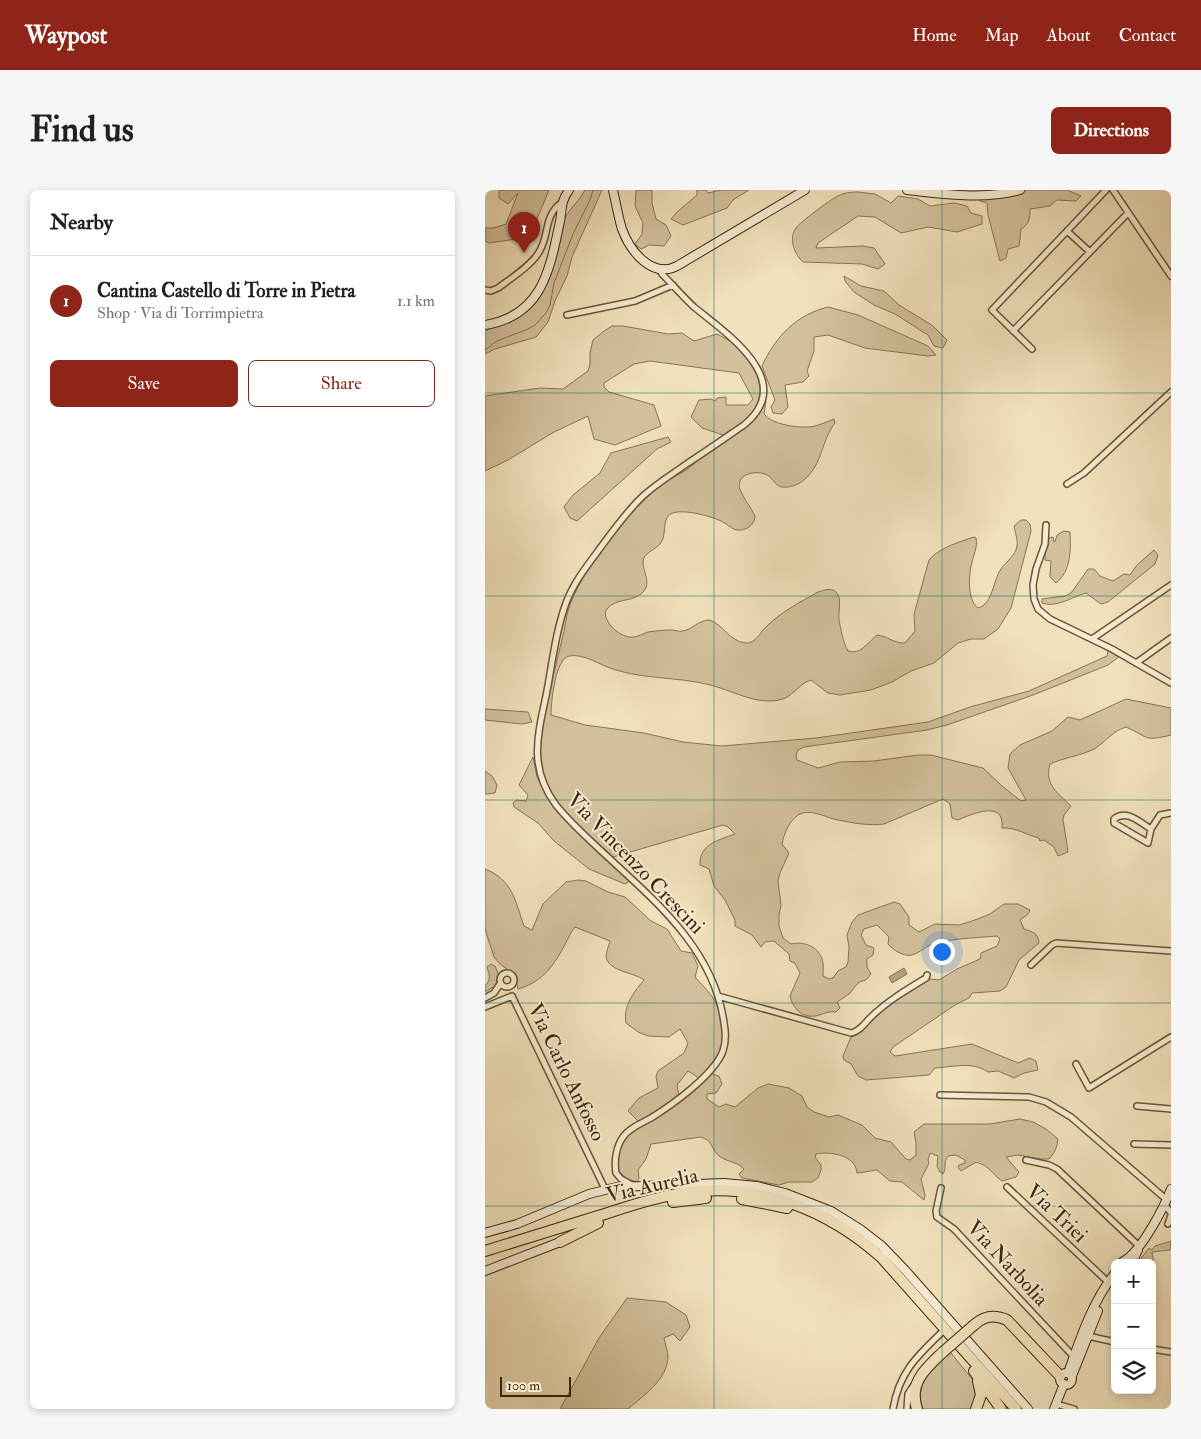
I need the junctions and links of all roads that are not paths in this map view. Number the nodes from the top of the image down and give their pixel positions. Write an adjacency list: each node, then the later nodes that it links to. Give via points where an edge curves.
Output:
1 (569, 190): 8 (street)
2 (613, 190): 12 (street, via 627,239 642,260)
3 (805, 190): 12 (street, via 677,266)
4 (907, 190): 5 (street, via 985,196)
5 (1020, 190)
6 (1106, 190): 10 (street)
7 (1113, 190): 9 (street)
8 (561, 203): 15 (street, via 551,213 536,257 498,288); 17 (street, via 554,249 537,294 514,316)
9 (1128, 213): 11 (street); 13 (street)
10 (1067, 231): 11 (street); 18 (street, via 991,310)
11 (1090, 252): 18 (street)
12 (660, 270): 14 (street, Via Vincenzo Crescini)
13 (1171, 276)
14 (673, 285): 16 (street, via 635,301); 36 (street, Via Vincenzo Crescini, via 749,356 762,379 763,399 756,413 744,424 644,495 617,525 580,576 570,593 561,622 538,734 537,762 543,784 564,815 658,904 690,940)
15 (485, 290)
16 (567, 315)
17 (485, 326)
18 (1013, 330): 19 (street)
19 (1032, 349)
20 (1171, 392): 21 (street, via 1084,473)
21 (1067, 484)
22 (1046, 525): 25 (street, via 1045,544 1033,580 1035,604 1046,616)
23 (1171, 585): 25 (street)
24 (1171, 638): 26 (street)
25 (1092, 639): 26 (street)
26 (1137, 663): 27 (street)
27 (1171, 683)
28 (1171, 813): 29 (street, via 1160,815)
29 (1151, 829): 29 (street, via 1149,843 1114,823 1114,818 1126,814)
30 (1171, 951): 31 (street, via 1056,943)
31 (1031, 965)
32 (927, 976): 36 (street, via 851,1033)
33 (500, 984): 34 (street); 34 (street, via 501,975 510,974 514,980); 37 (street)
34 (509, 987): 35 (street)
35 (512, 996): 38 (street, Via Carlo Anfosso); 51 (street, Via Carlo Anfosso)
36 (718, 996): 48 (street, Via Vincenzo Crescini, via 726,1039 720,1058 684,1095 628,1131 619,1144 615,1158 616,1174)
37 (485, 998)
38 (485, 1007)
39 (1171, 1037): 40 (street, via 1089,1088)
40 (1076, 1064)
41 (940, 1094): 53 (street, via 1029,1097 1046,1102 1071,1117)
42 (1137, 1106): 43 (street)
43 (1171, 1109)
44 (1133, 1144): 45 (street)
45 (1171, 1145)
46 (1027, 1160): 59 (street, via 1057,1169)
47 (694, 1184): 48 (street); 60 (highway, via 525,1235); 83 (street, via 734,1183 777,1191 825,1208 860,1229 895,1258)
48 (635, 1186): 51 (street)
49 (1007, 1187): 65 (street, Via Triei)
50 (941, 1188): 71 (street, Via Narbolia, via 937,1217 954,1229)
51 (605, 1190): 57 (street)
52 (1171, 1190): 53 (street)
53 (1166, 1202): 54 (street); 59 (street)
54 (1171, 1214): 56 (street)
55 (598, 1223): 58 (highway); 62 (highway, Via Aurelia); 66 (highway, Via Aurelia, via 700,1198 740,1198 784,1207 819,1221 860,1248 885,1269)
56 (1168, 1224)
57 (485, 1233)
58 (560, 1242): 64 (street)
59 (1139, 1246): 63 (street)
60 (496, 1248): 61 (highway, Via Aurelia); 82 (highway, Via Aurelia, via 679,1194 729,1191 783,1200 836,1223 881,1257)
61 (485, 1251)
62 (485, 1258)
63 (1129, 1259)
64 (485, 1271)
65 (1111, 1282): 67 (street); 71 (street, via 1091,1313)
66 (941, 1333): 72 (highway, Via Aurelia); 76 (street, via 905,1372)
67 (1088, 1336): 68 (street); 73 (street)
68 (1111, 1341)
69 (1156, 1350): 70 (street)
70 (1171, 1352)
71 (1074, 1357): 73 (street)
72 (974, 1371): 79 (highway, via 981,1392); 80 (highway); 81 (highway, Via Aurelia)
73 (1066, 1377): 74 (highway, bridge, via 1007,1320 989,1316 973,1325 943,1352 923,1371); 75 (street)
74 (917, 1383): 77 (street, via 909,1391); 78 (highway)
75 (1055, 1406): 84 (street)
76 (893, 1409)
77 (907, 1409)
78 (917, 1409)
79 (977, 1409)
80 (1001, 1409)
81 (1008, 1409)
82 (1016, 1409)
83 (1028, 1409)
84 (1074, 1409)

